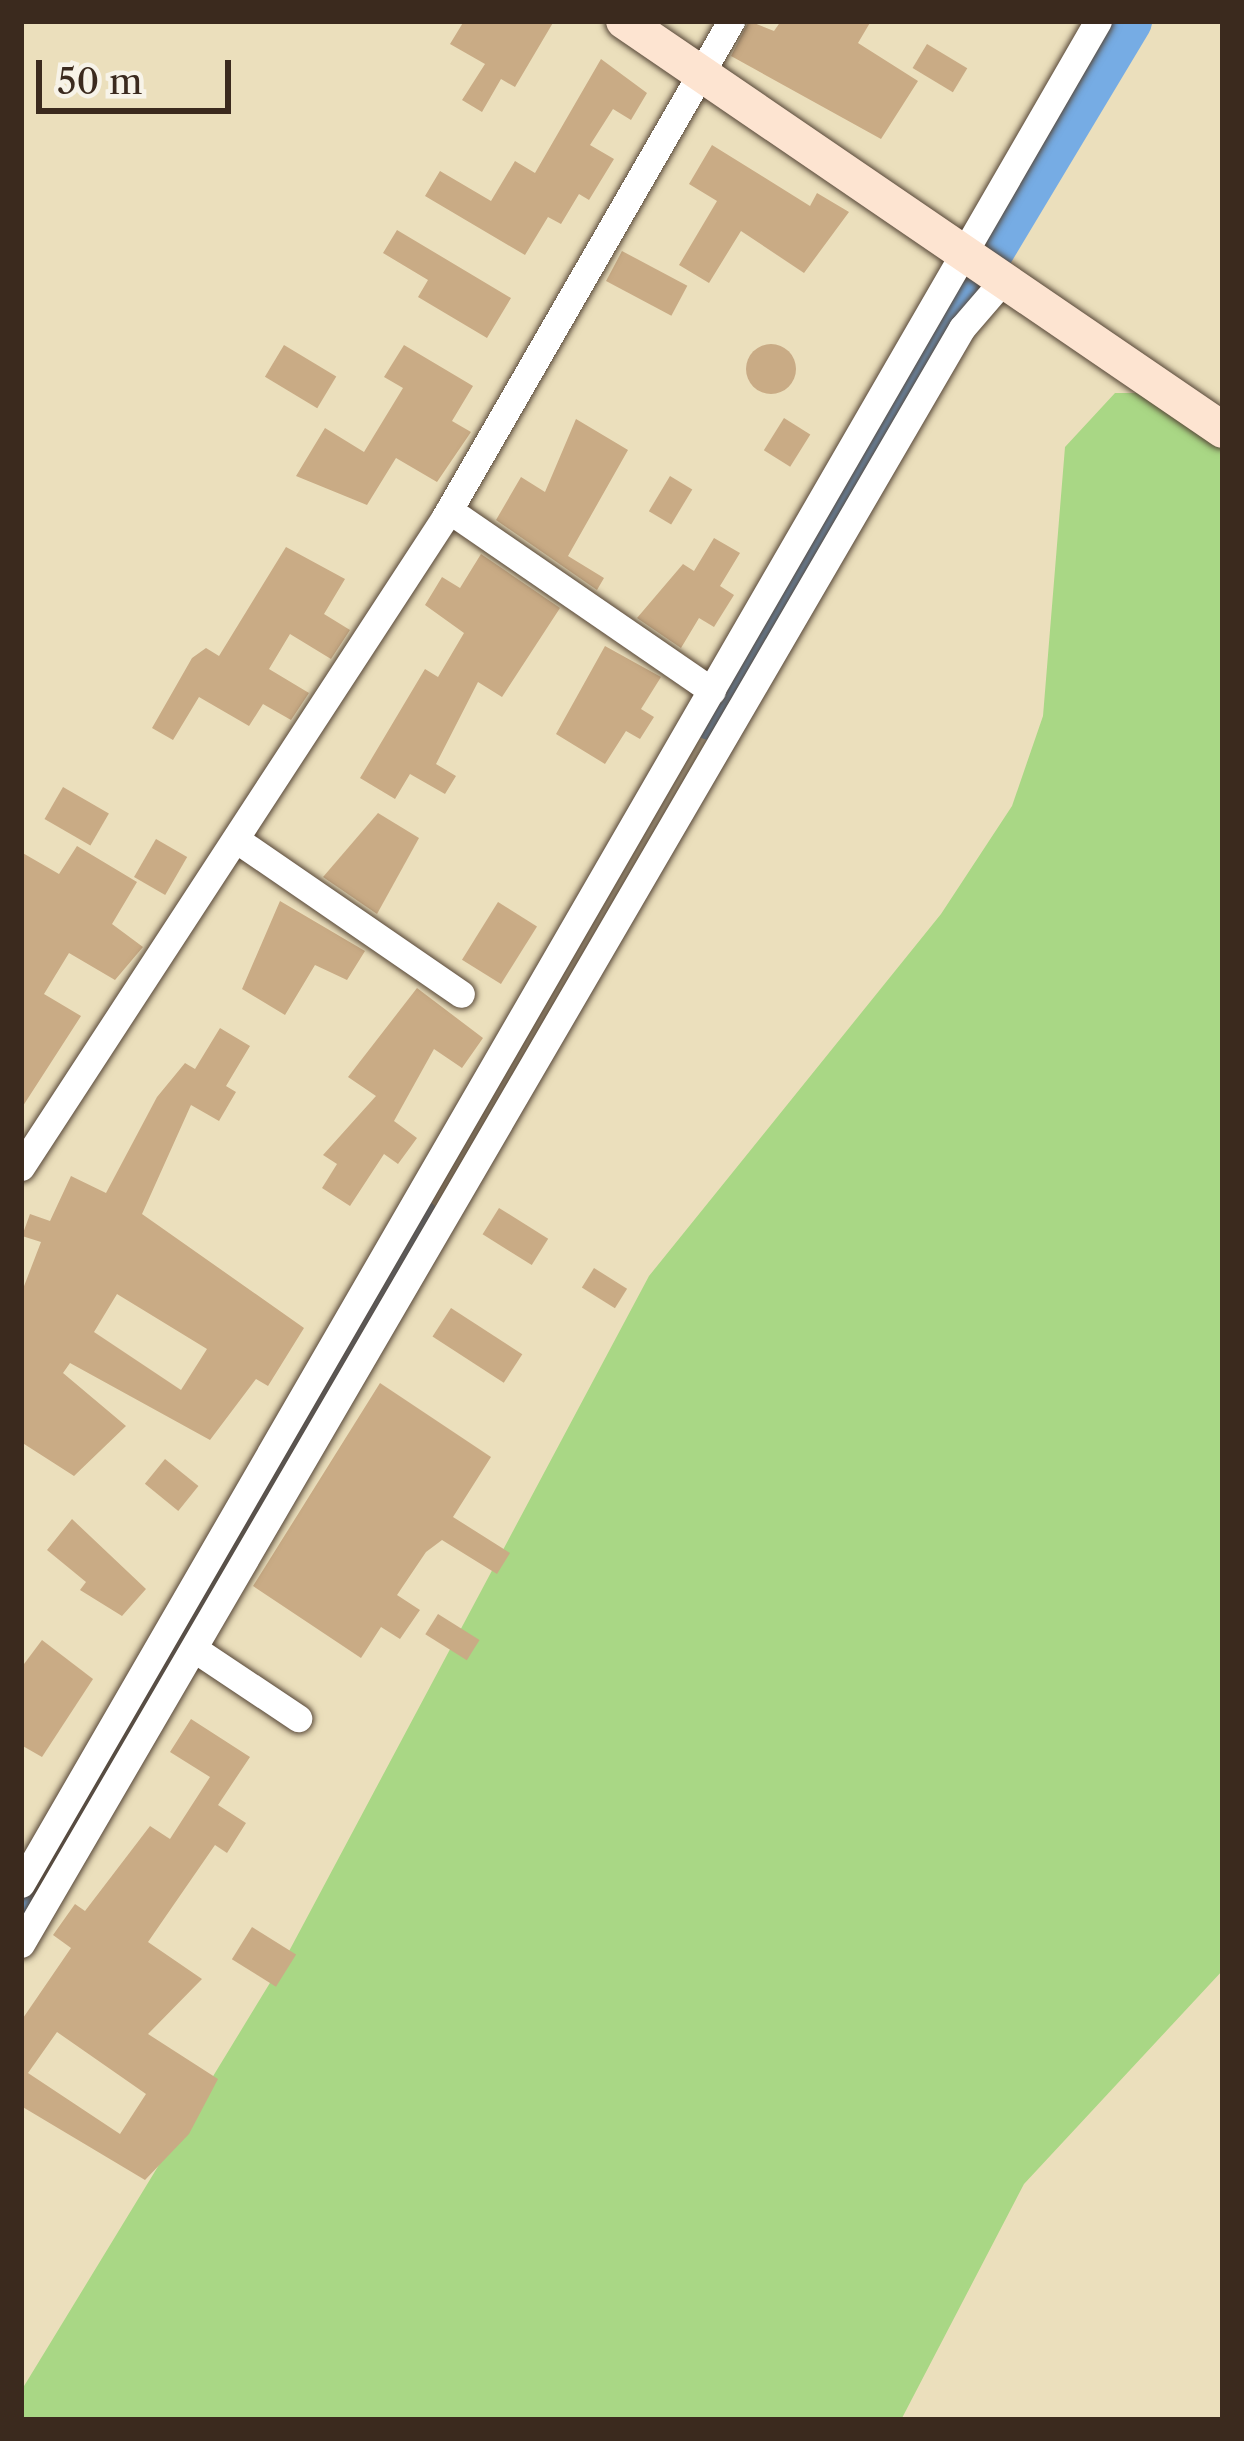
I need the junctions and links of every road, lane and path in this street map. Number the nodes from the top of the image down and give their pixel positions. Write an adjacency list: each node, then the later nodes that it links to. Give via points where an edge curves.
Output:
1 (624, 21): 4 (street)
2 (731, 21): 4 (street)
3 (1098, 21): 5 (street)
4 (699, 75): 5 (street); 7 (street)
5 (985, 264): 6 (street); 8 (street); 12 (street, via 962,328)
6 (1223, 430)
7 (449, 510): 8 (street); 9 (street)
8 (712, 691): 14 (street)
9 (240, 842): 10 (street); 11 (street)
10 (460, 994)
11 (21, 1167)
12 (196, 1650): 13 (street); 15 (street)
13 (298, 1718)
14 (21, 1884)
15 (21, 1944)

